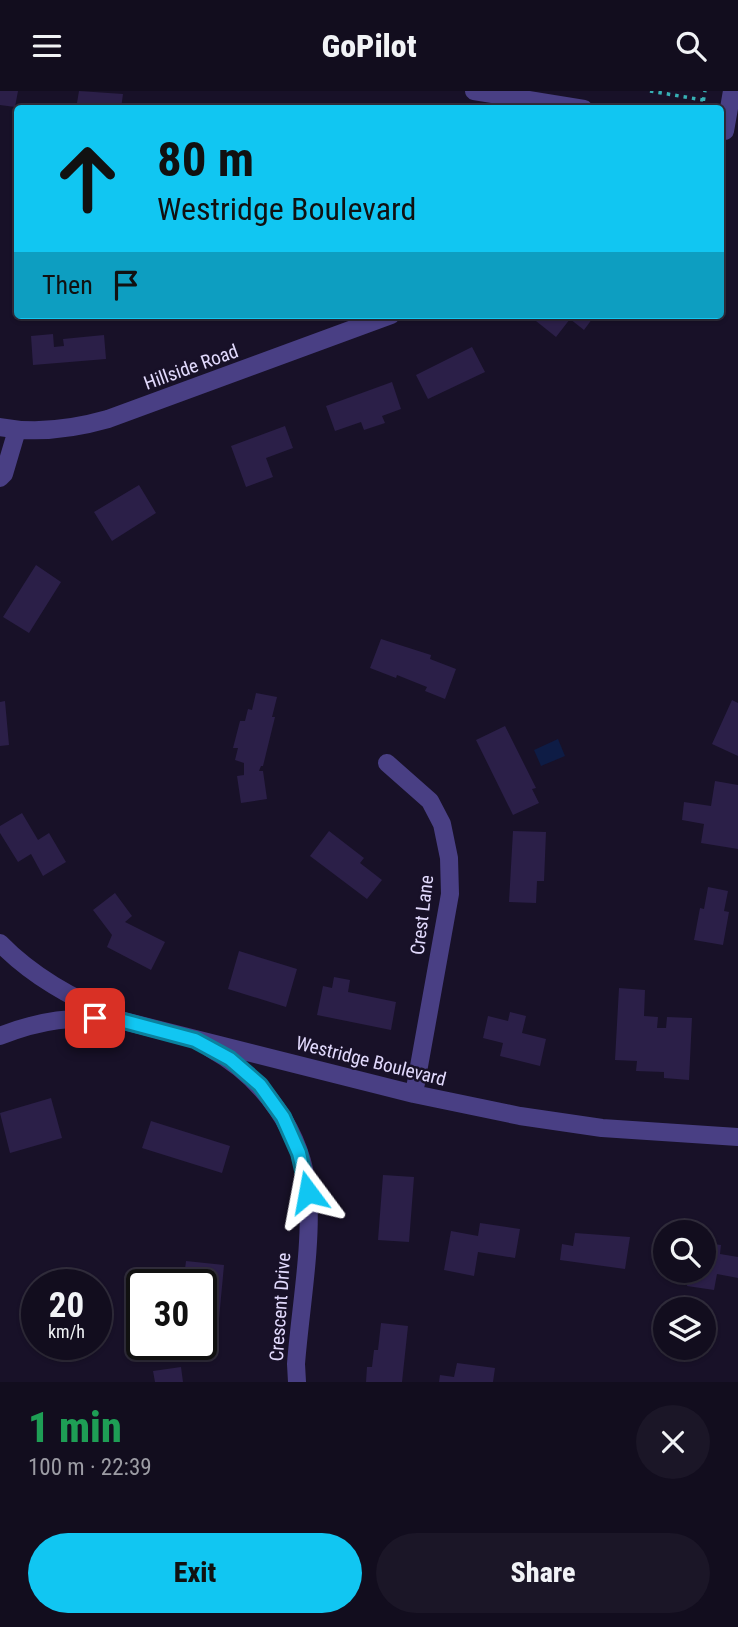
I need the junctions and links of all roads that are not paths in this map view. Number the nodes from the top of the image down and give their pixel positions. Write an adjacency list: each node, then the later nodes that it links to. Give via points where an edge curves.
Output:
1 (474, 91): 3 (street)
2 (732, 91): 4 (street)
3 (539, 105)
4 (728, 131)
5 (380, 319): 6 (street, Hillside Road, via 108,419 71,429)
6 (8, 429): 7 (street)
7 (0, 478)
8 (387, 763): 12 (street, Crest Lane, via 430,801 442,824 449,858 450,894)
9 (0, 943): 10 (street, Crescent Drive, via 54,986)
10 (157, 1030): 11 (street, Westridge Boulevard, via 116,1019 74,1017 31,1024); 12 (street, Westridge Boulevard); 14 (street, Crescent Drive, via 195,1040 230,1059 260,1085 283,1117 299,1153 308,1192 308,1218)
11 (0, 1036)
12 (414, 1094): 13 (street, Westridge Boulevard, via 520,1117)
13 (738, 1137)
14 (297, 1382)

